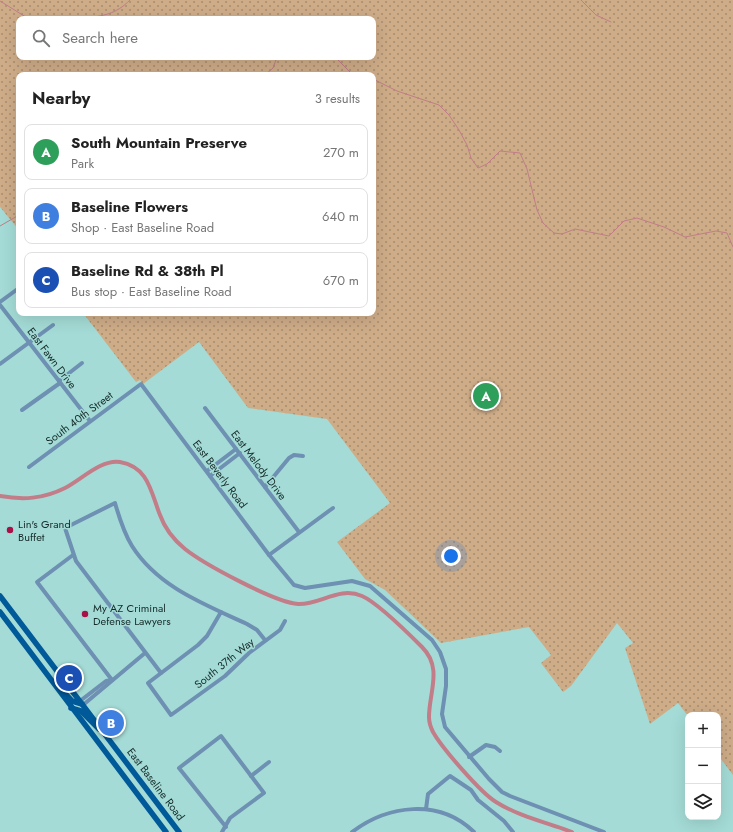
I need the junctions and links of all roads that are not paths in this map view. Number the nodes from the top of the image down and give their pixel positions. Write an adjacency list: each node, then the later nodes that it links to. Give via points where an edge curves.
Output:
1 (16, 290): 2 (street)
2 (0, 302)
3 (0, 305): 5 (street, East Fawn Drive)
4 (53, 325): 5 (street)
5 (30, 342): 7 (street); 8 (street, East Fawn Drive)
6 (82, 363): 8 (street)
7 (0, 364)
8 (59, 382): 11 (street); 12 (street, East Fawn Drive)
9 (141, 384): 12 (street, South 40th Street); 17 (street, East Beverly Road)
10 (205, 408): 13 (street, East Melody Drive)
11 (22, 410)
12 (90, 421): 16 (street, South 40th Street)
13 (236, 449): 14 (street, East Melody Drive); 17 (street)
14 (240, 453): 18 (street); 19 (street, East Melody Drive)
15 (303, 456): 19 (street, via 294,455 289,458)
16 (29, 467)
17 (207, 471): 18 (street, East Beverly Road)
18 (210, 476): 23 (street, East Beverly Road)
19 (265, 487): 21 (street, East Melody Drive)
20 (333, 508): 21 (street)
21 (299, 532): 23 (street)
22 (73, 555): 26 (street, via 65,528 115,503 122,526 142,561 171,586); 29 (street); 31 (street, via 38,582)
23 (269, 555): 34 (street, East Beverly Road, via 294,585 305,588 343,581 370,586 432,640 444,660 446,669 443,721 447,732)
24 (0, 596): 32 (main road, East Baseline Road)
25 (0, 612): 32 (main road, East Baseline Road, via 50,680)
26 (221, 612): 28 (street, via 257,630); 30 (street, via 202,641)
27 (285, 621): 28 (street, South 37th Way, via 280,630)
28 (266, 640): 30 (street, South 37th Way, via 225,676 171,715 148,683)
29 (145, 653): 30 (street); 31 (street)
30 (161, 673)
31 (112, 680): 32 (street, via 106,680 99,690)
32 (77, 706): 36 (main road, East Baseline Road, via 103,732); 38 (main road, East Baseline Road)
33 (500, 751): 34 (street, via 486,745)
34 (469, 757): 47 (street, East Beverly Road, via 502,792)
35 (269, 762): 37 (street)
36 (134, 773): 38 (main road); 42 (main road, East Baseline Road)
37 (251, 776): 40 (street, via 264,793 230,818); 40 (street, via 221,736 179,768)
38 (126, 780): 41 (main road, East Baseline Road)
39 (426, 809): 44 (street, via 384,814); 45 (street, via 457,820); 46 (street, via 428,794 450,776 471,790 478,800 504,821)
40 (226, 827): 43 (street)
41 (166, 832)
42 (180, 832)
43 (222, 832)
44 (352, 832)
45 (474, 832)
46 (513, 832)
47 (604, 832)

